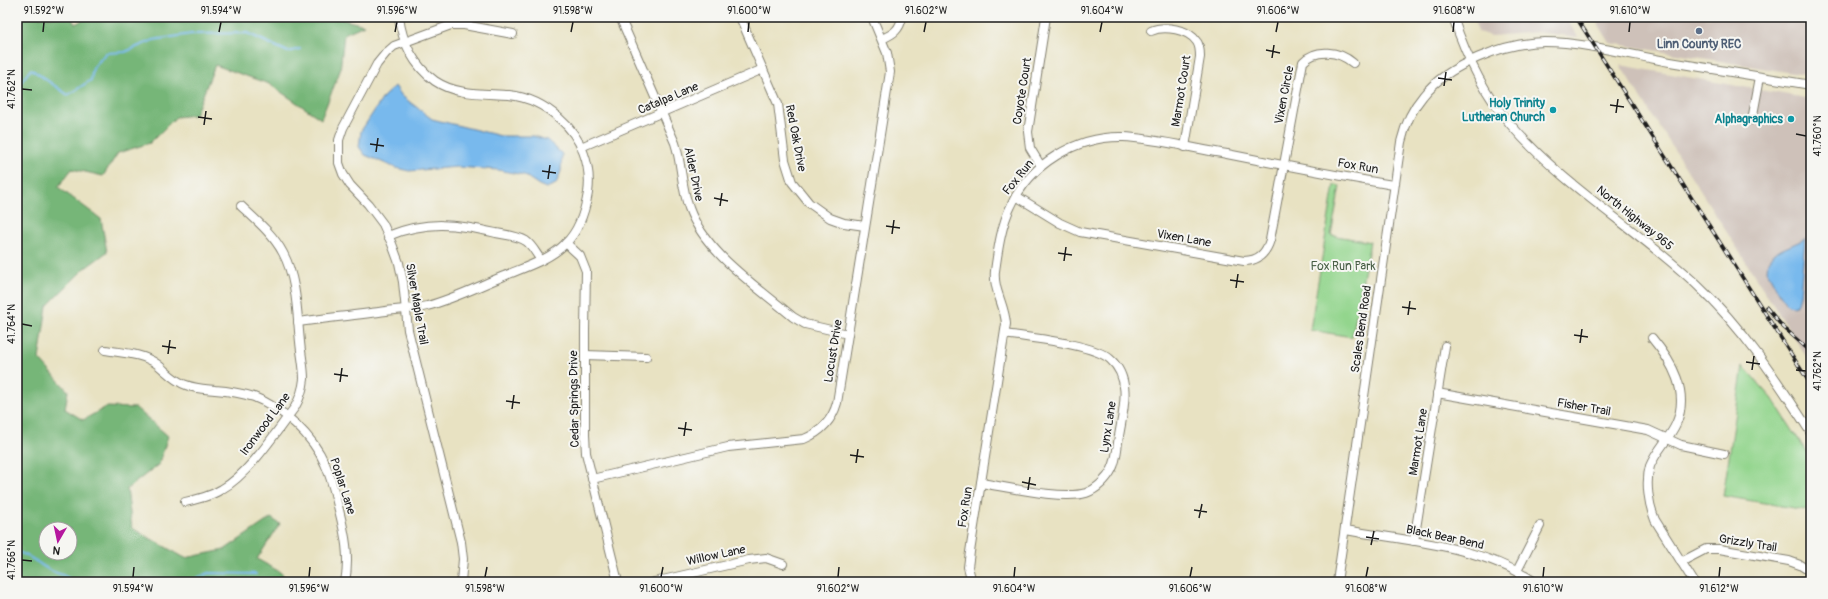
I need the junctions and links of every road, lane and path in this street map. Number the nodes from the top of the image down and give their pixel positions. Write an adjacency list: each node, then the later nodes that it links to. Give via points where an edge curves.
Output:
1 (399, 17): 11 (street)
2 (620, 17): 17 (street, Alder Drive)
3 (740, 17): 14 (street, Red Oak Drive)
4 (872, 17): 10 (street, Locust Drive)
5 (902, 17): 10 (street, via 898,30)
6 (1046, 17): 22 (street, Coyote Court, via 1028,132 1030,148)
7 (1453, 17): 12 (street, North Highway 965)
8 (1151, 30): 20 (street, Marmot Court, via 1159,28 1186,32 1193,36 1198,44 1200,57)
9 (513, 34): 11 (street, Silver Maple Trail, via 451,25)
10 (882, 40): 26 (street, Locust Drive, via 890,72)
11 (405, 41): 19 (street, via 416,63 436,81 461,91 510,96 537,103 550,110 568,126); 27 (street, Silver Maple Trail, via 394,46 377,64 339,140 343,174 368,204)
12 (1470, 62): 15 (street, Scales Bend Road, via 1516,45 1557,42); 23 (street, Scales Bend Road, via 1433,85 1414,108 1403,135); 41 (street, North Highway 965, via 1493,100 1528,144 1686,275 1733,322 1770,369)
13 (1353, 63): 21 (street, Vixen Circle, via 1344,56 1321,52 1302,62)
14 (763, 69): 17 (street, Catalpa Lane); 26 (street, Red Oak Drive, via 778,104 785,160 792,182 801,195 830,218)
15 (1760, 76): 16 (street, Scales Bend Road); 18 (street)
16 (1811, 85)
17 (662, 114): 19 (street, Catalpa Lane); 32 (street, Alder Drive, via 679,157 689,209 708,242 720,256 793,317 804,324)
18 (1752, 120)
19 (581, 147): 28 (street, via 588,174 587,200 578,226)
20 (1185, 147): 21 (street, Fox Run); 22 (street, Fox Run, via 1136,138 1108,138 1081,143)
21 (1283, 165): 23 (street, Fox Run); 24 (street, Vixen Lane, via 1267,249 1264,254 1251,261 1080,232)
22 (1041, 166): 24 (street, Fox Run)
23 (1394, 185): 48 (street, Scales Bend Road)
24 (1016, 196): 33 (street, Fox Run, via 1004,224 995,271 996,290 1005,314)
25 (241, 206): 31 (street, Ironwood Lane, via 267,231 283,252 292,277)
26 (865, 226): 32 (street, Locust Drive)
27 (388, 236): 29 (street, via 400,230 426,224 473,227 525,240); 30 (street, Silver Maple Trail, via 404,282)
28 (566, 243): 29 (street); 37 (street, Cedar Springs Drive, via 580,256 586,271)
29 (541, 260): 30 (street, via 434,304)
30 (406, 309): 31 (street); 55 (street, Silver Maple Trail, via 411,342 462,542)
31 (298, 322): 40 (street, Ironwood Lane, via 303,388 300,398)
32 (848, 334): 44 (street, Locust Drive, via 834,413 814,435 804,439 728,446)
33 (1005, 334): 45 (street, Fox Run); 45 (street, Lynx Lane, via 1102,353 1120,372 1125,402 1112,468 1095,488 1070,496)
34 (1652, 338): 42 (street, via 1668,358 1680,389 1679,414)
35 (1445, 346): 39 (street, Marmot Lane)
36 (105, 350): 40 (street, Poplar Lane, via 140,355 156,363 184,385 196,389 234,392 255,398)
37 (585, 355): 38 (street); 44 (street, Cedar Springs Drive, via 586,453)
38 (646, 357)
39 (1438, 393): 42 (street, Fisher Trail, via 1648,430); 49 (street, Marmot Lane)
40 (287, 418): 46 (street, Ironwood Lane, via 235,481 210,495); 54 (street, Poplar Lane, via 301,429 315,446 331,479 346,536)
41 (1811, 433)
42 (1668, 438): 43 (street, Fisher Trail, via 1693,448); 50 (street, via 1650,466 1650,509)
43 (1724, 454)
44 (592, 479): 56 (street, Cedar Springs Drive)
45 (981, 483): 58 (street, Fox Run, via 968,567)
46 (185, 502)
47 (1540, 526): 52 (street)
48 (1345, 530): 49 (street, Black Bear Bend); 59 (street, Scales Bend Road)
49 (1414, 541): 52 (street, Black Bear Bend, via 1465,551)
50 (1681, 562): 53 (street, Grizzly Trail, via 1706,549 1719,549 1789,561); 61 (street)
51 (783, 564): 57 (street, Willow Lane, via 766,558 749,560)
52 (1517, 571): 60 (street, Black Bear Bend)
53 (1811, 572)
54 (345, 582)
55 (460, 582)
56 (618, 582)
57 (654, 582)
58 (972, 582)
59 (1337, 582)
60 (1535, 582)
61 (1694, 582)

